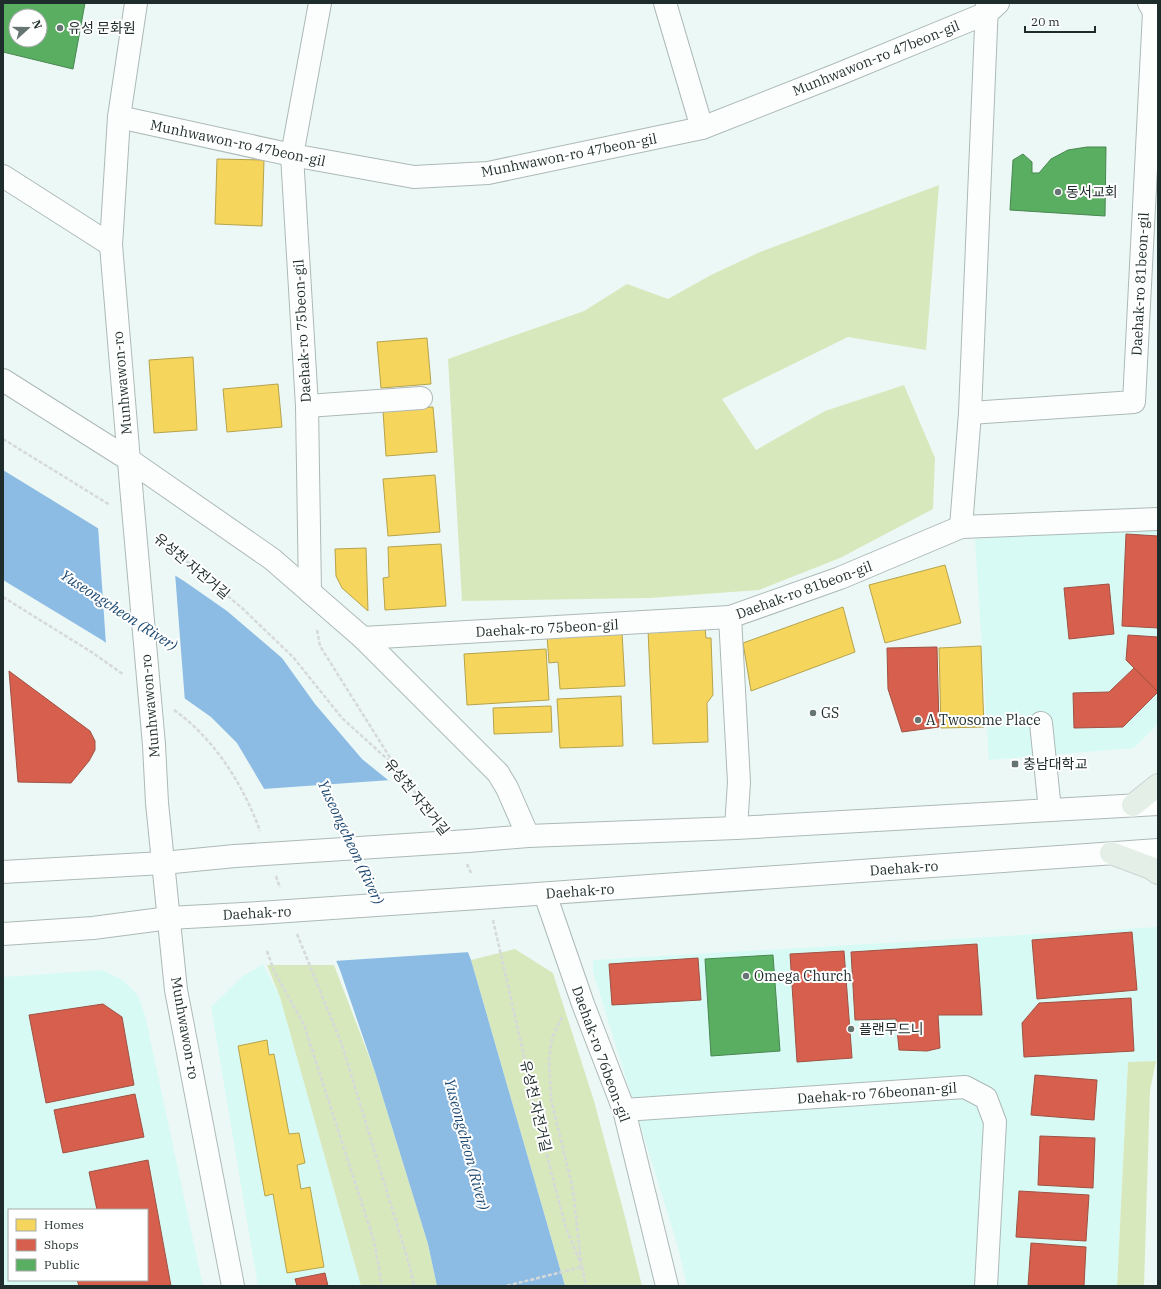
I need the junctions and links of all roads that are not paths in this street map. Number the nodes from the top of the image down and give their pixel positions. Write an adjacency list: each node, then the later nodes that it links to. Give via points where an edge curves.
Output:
1 (136, 3): 6 (street, Munhwawon-ro)
2 (320, 3): 8 (street, Daehak-ro 75beon-gil)
3 (665, 3): 7 (street)
4 (1149, 3): 14 (street, Daehak-ro 81beon-gil, via 1154,12 1134,402)
5 (991, 6): 7 (street, Munhwawon-ro 47beon-gil, via 839,74); 14 (street)
6 (119, 117): 8 (street, Munhwawon-ro 47beon-gil); 10 (street, Munhwawon-ro)
7 (702, 128): 8 (street, Munhwawon-ro 47beon-gil, via 488,173 414,177)
8 (292, 155): 13 (street, Daehak-ro 75beon-gil)
9 (3, 176): 10 (street)
10 (111, 245): 15 (street, Munhwawon-ro)
11 (3, 380): 15 (street)
12 (421, 398): 13 (street)
13 (307, 406): 18 (street, Daehak-ro 75beon-gil)
14 (970, 413): 17 (street)
15 (128, 459): 18 (street, via 272,559); 30 (street, Munhwawon-ro, bridge, via 124,503 154,746)
16 (1158, 519): 17 (street, Daehak-ro 81beon-gil)
17 (961, 527): 19 (street, Daehak-ro 81beon-gil, via 840,578)
18 (310, 592): 20 (street)
19 (730, 618): 20 (street, Daehak-ro 75beon-gil); 26 (street, Daehak-ro 81beon-gil, via 739,782)
20 (363, 638): 27 (street, via 498,773)
21 (1041, 724): 25 (street)
22 (1158, 785): 24 (main road)
23 (1158, 804): 24 (street)
24 (1133, 805): 25 (street)
25 (1050, 810): 26 (street)
26 (736, 828): 27 (street)
27 (528, 836): 30 (street, bridge, via 235,856)
28 (1158, 850): 29 (street, Daehak-ro)
29 (1111, 853): 32 (main road); 33 (street, Daehak-ro)
30 (163, 864): 31 (street); 34 (street, Munhwawon-ro)
31 (3, 872)
32 (1158, 873)
33 (545, 894): 34 (street, Daehak-ro, bridge); 36 (street, Daehak-ro 76beon-gil, via 583,1004)
34 (169, 918): 35 (street, Daehak-ro, via 93,928); 37 (street, Munhwawon-ro, via 176,990)
35 (3, 934)
36 (624, 1110): 38 (street, Daehak-ro 76beon-gil); 39 (street, Daehak-ro 76beonan-gil, via 965,1087 986,1098 995,1122)
37 (233, 1286)
38 (667, 1286)
39 (986, 1286)

